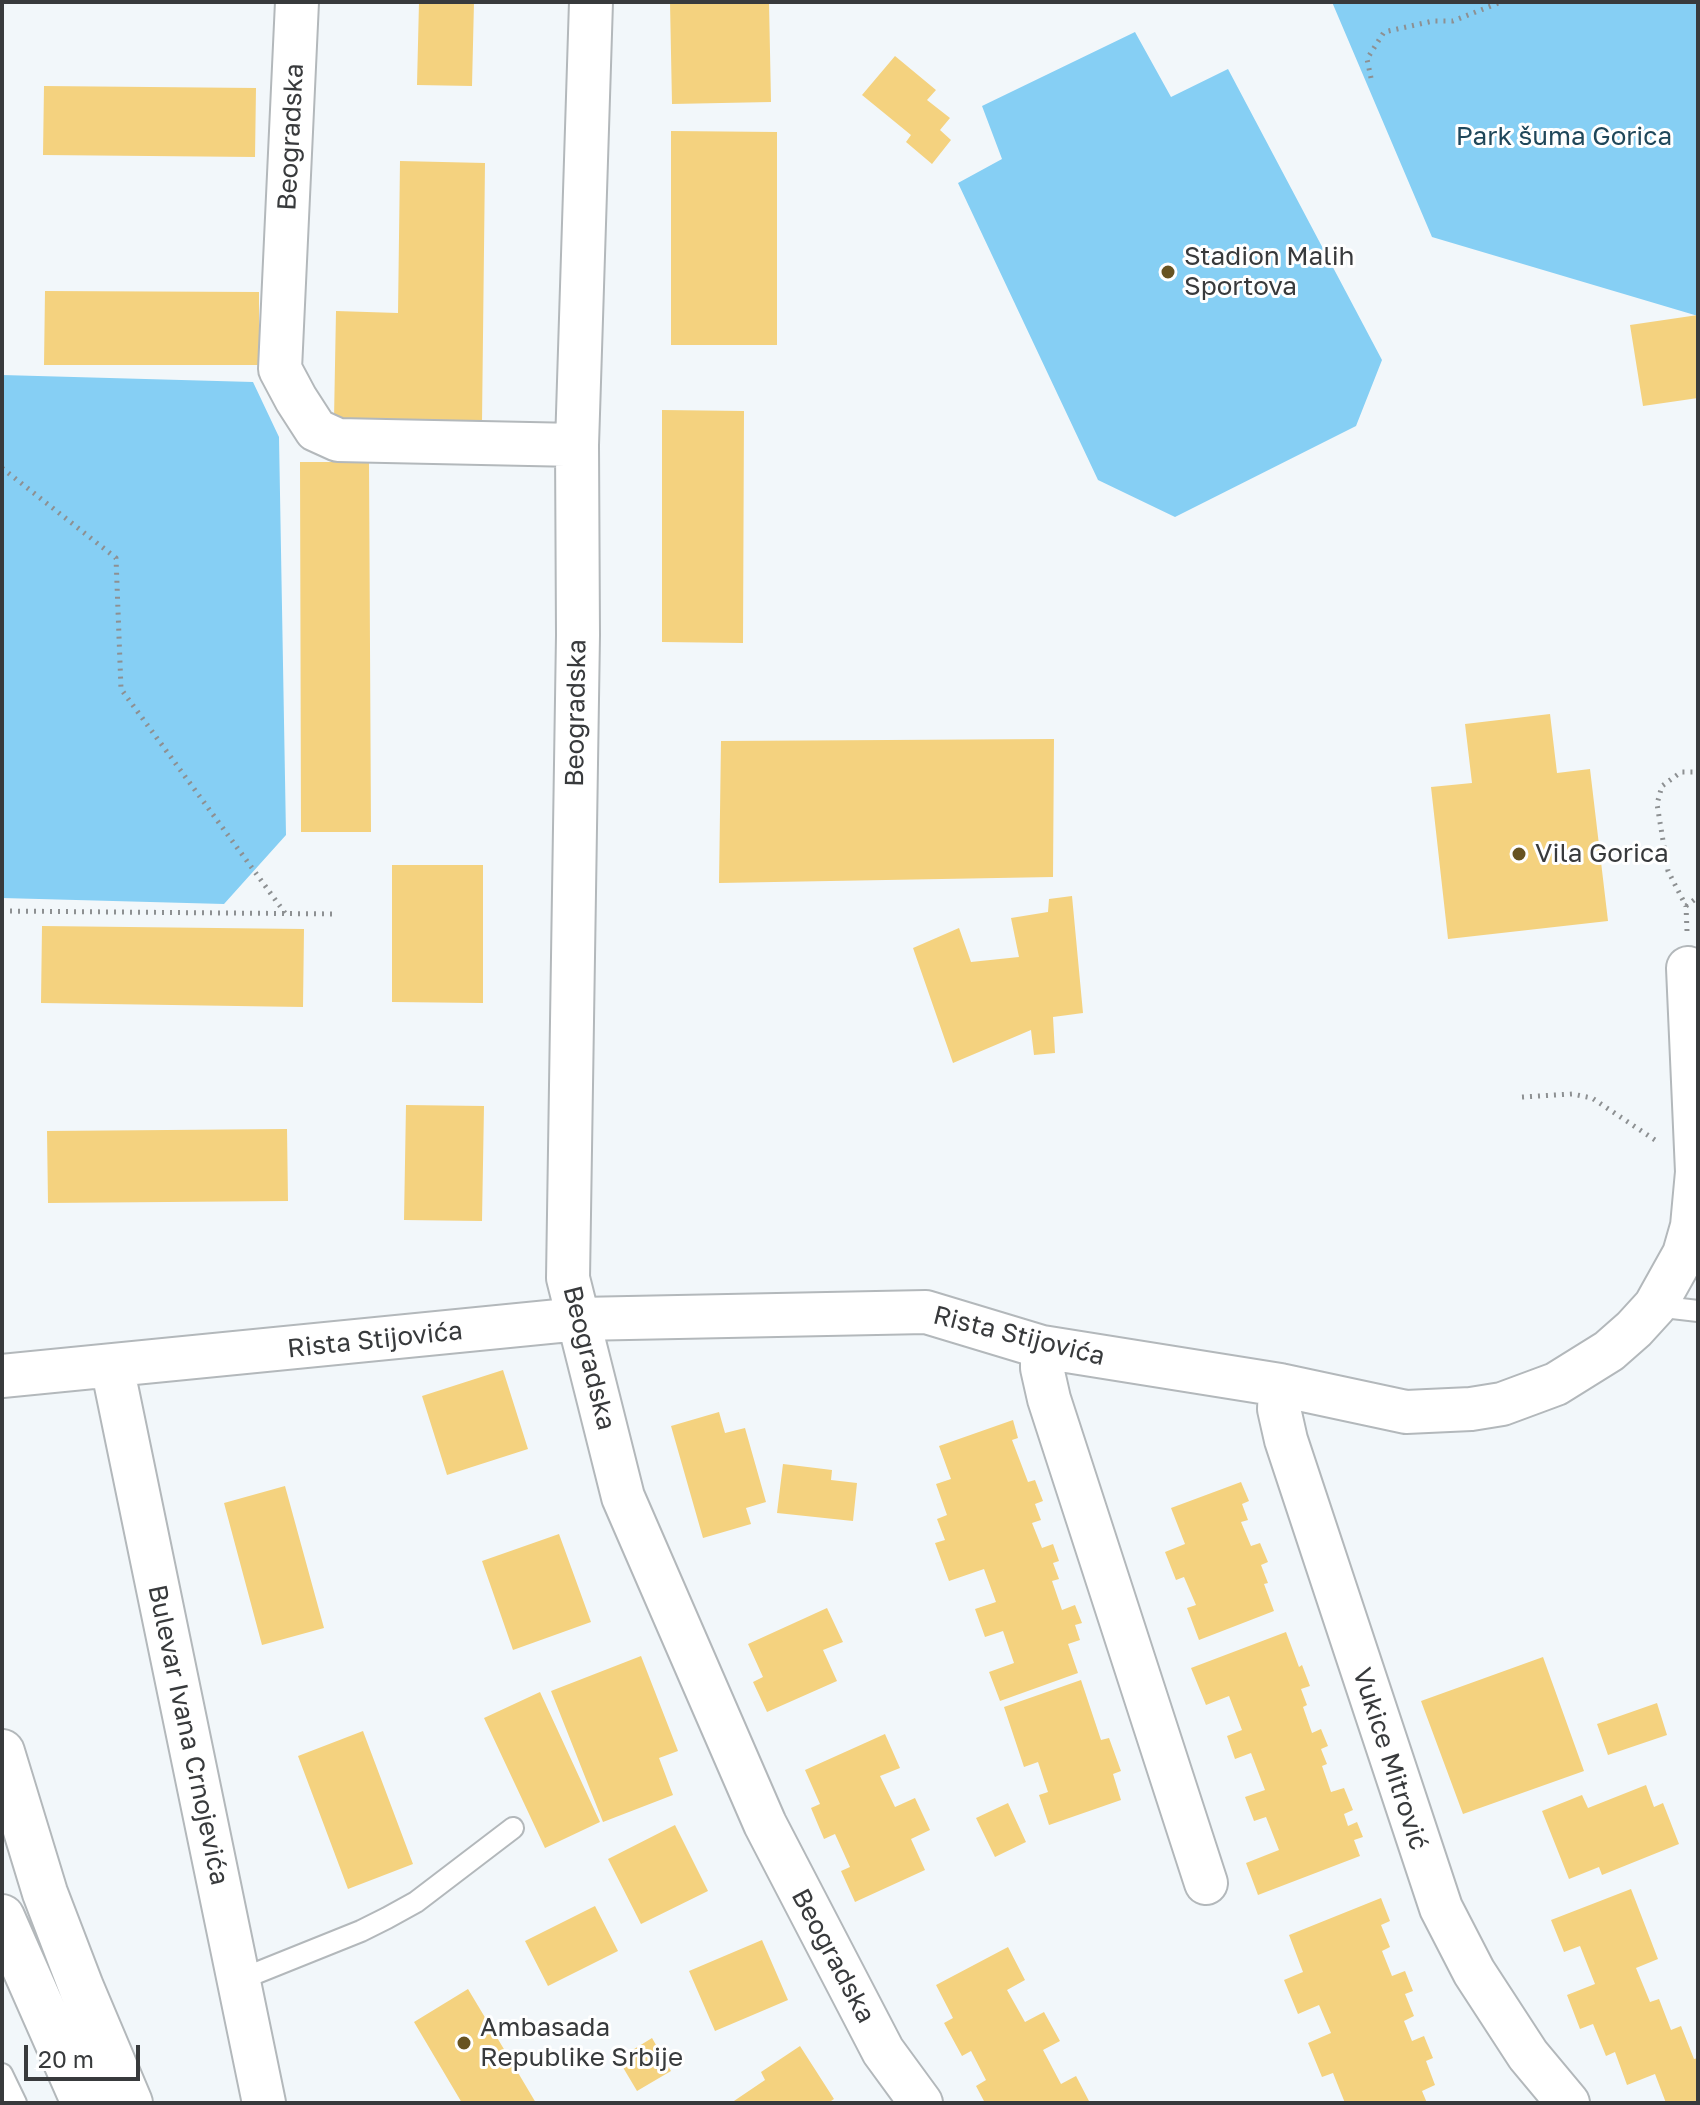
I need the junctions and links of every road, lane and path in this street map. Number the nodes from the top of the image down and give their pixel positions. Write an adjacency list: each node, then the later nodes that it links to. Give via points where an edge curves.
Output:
1 (297, 2): 5 (street, Beogradska, via 280,369 296,399 316,430 338,440)
2 (591, 2): 5 (street, Beogradska)
3 (1501, 2): 4 (path, via 1453,21 1384,32 1367,59)
4 (1371, 78)
5 (577, 445): 17 (street, Beogradska, via 568,1278)
6 (2, 468): 10 (path, via 116,558 121,689)
7 (1698, 772): 8 (path, via 1681,772 1662,786 1657,804 1668,871 1686,906)
8 (1698, 897)
9 (2, 911): 10 (path)
10 (285, 913): 11 (path)
11 (338, 914)
12 (1688, 968): 14 (street, Rista Stijovića)
13 (1522, 1097): 14 (path, via 1592,1098 1667,1148)
14 (1696, 1156): 15 (street, Rista Stijovića, via 1692,1226 1684,1254)
15 (1655, 1306): 16 (lane); 21 (street, Rista Stijovića, via 1581,1370 1502,1404 1406,1412)
16 (1698, 1311)
17 (579, 1319): 18 (street, Rista Stijovića, via 926,1312); 19 (street, Rista Stijovića); 32 (street, Beogradska, via 623,1497 765,1824 883,2051)
18 (1042, 1347): 21 (street, Rista Stijovića); 24 (street, via 1049,1399)
19 (112, 1366): 20 (street, Rista Stijovića); 26 (street, Bulevar Ivana Crnojevića)
20 (2, 1376)
21 (1280, 1385): 33 (street, Vukice Mitrović, via 1286,1440 1441,1908 1489,1996)
22 (2, 1752): 30 (main road, via 45,1893)
23 (513, 1828): 26 (lane, via 416,1902 361,1931)
24 (1206, 1883)
25 (2, 1917): 29 (main road)
26 (239, 1980): 31 (street, Bulevar Ivana Crnojevića)
27 (2, 2074): 28 (lane)
28 (16, 2103)
29 (84, 2103)
30 (130, 2103)
31 (264, 2103)
32 (921, 2103)
33 (1568, 2103)

